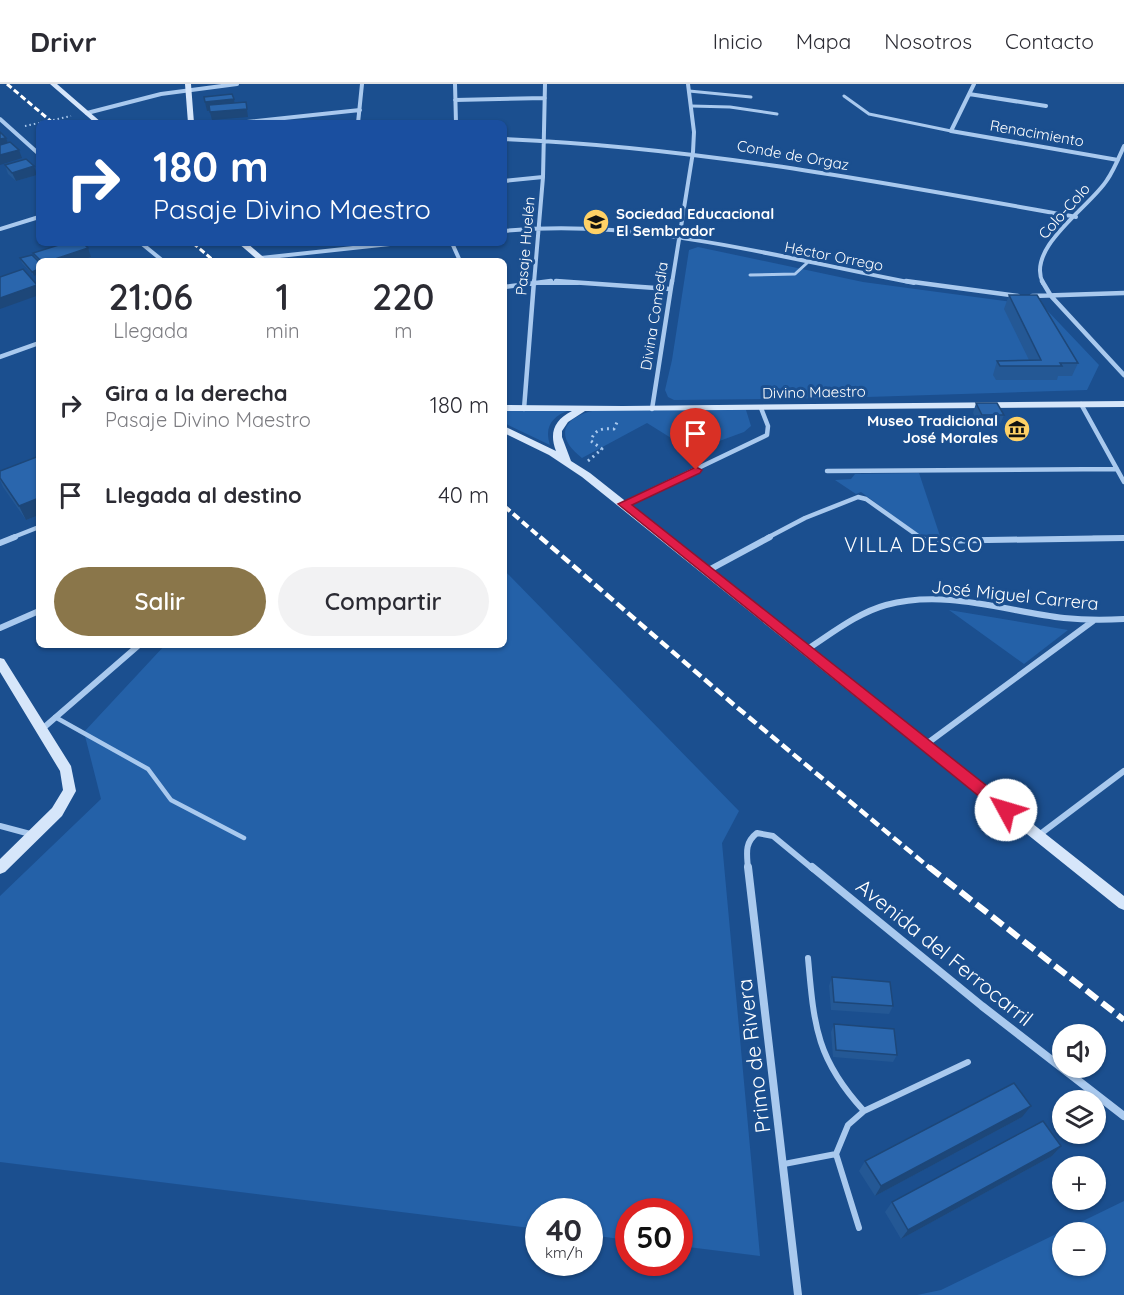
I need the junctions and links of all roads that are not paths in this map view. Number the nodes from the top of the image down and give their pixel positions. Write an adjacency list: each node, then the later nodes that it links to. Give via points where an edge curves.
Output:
1 (53, 84): 18 (main road)
2 (237, 84): 8 (street)
3 (362, 84): 17 (street)
4 (455, 84): 14 (street)
5 (545, 84): 13 (street, Pasaje Huelén)
6 (688, 84): 9 (street, Divina Comedia)
7 (974, 84): 10 (street)
8 (188, 87): 18 (street); 22 (main road)
9 (689, 91): 12 (lane); 15 (street, Divina Comedia)
10 (969, 94): 16 (street); 28 (street)
11 (843, 96): 28 (lane, via 869,114)
12 (751, 97)
13 (545, 98): 14 (street); 30 (street, Pasaje Huelén)
14 (455, 100): 25 (street)
15 (691, 106): 19 (lane); 33 (street, Divina Comedia)
16 (1046, 106)
17 (360, 110): 23 (street); 24 (street)
18 (87, 112): 21 (main road)
19 (777, 114)
20 (0, 118): 26 (street)
21 (96, 120)
22 (191, 120)
23 (266, 120)
24 (358, 120)
25 (456, 120)
26 (9, 127): 27 (street); 32 (street)
27 (0, 129)
28 (951, 131): 34 (street, Renacimiento)
29 (507, 139): 30 (street, Conde de Orgaz)
30 (545, 140): 33 (street, Conde de Orgaz); 35 (street, Pasaje Huelén)
31 (1124, 146): 34 (street, Colo-Colo)
32 (36, 150)
33 (693, 152): 37 (street, Conde de Orgaz); 42 (street, Divina Comedia)
34 (1118, 160): 37 (street, Colo-Colo, via 1107,181)
35 (543, 177): 36 (street); 39 (street, Pasaje Huelén)
36 (507, 181)
37 (1076, 217): 56 (street, Colo-Colo, via 1049,245 1040,261 1041,279)
38 (36, 218): 40 (street)
39 (538, 227): 41 (street, Héctor Orrego); 42 (street, Héctor Orrego); 52 (street, Pasaje Huelén)
40 (0, 229)
41 (507, 231)
42 (678, 237): 50 (street, Héctor Orrego); 54 (street, Divina Comedia)
43 (144, 246): 47 (street)
44 (246, 246): 48 (main road)
45 (372, 246): 46 (street)
46 (346, 249): 49 (street)
47 (158, 258)
48 (260, 258)
49 (277, 258)
50 (807, 263): 51 (lane, via 795,274); 56 (street, Héctor Orrego, via 942,288)
51 (750, 275)
52 (533, 283): 53 (street); 54 (street); 64 (street, Pasaje Huelén)
53 (507, 287)
54 (670, 289): 66 (street, Divina Comedia)
55 (1124, 293): 56 (street, Héctor Orrego)
56 (1051, 296): 59 (street, Colo-Colo)
57 (36, 344): 58 (street)
58 (0, 357)
59 (1124, 375)
60 (1081, 404): 61 (main road, Divino Maestro); 63 (main road, Divino Maestro); 69 (street)
61 (1124, 404)
62 (507, 408): 64 (main road, Divino Maestro)
63 (761, 408): 66 (main road, Divino Maestro); 72 (street, via 768,426 766,435)
64 (524, 409): 65 (main road, Divino Maestro)
65 (588, 409): 66 (main road, Divino Maestro); 68 (main road, via 565,420 557,430 556,442)
66 (652, 409)
67 (507, 431): 68 (main road)
68 (566, 461): 72 (main road)
69 (1117, 469): 70 (street); 71 (street)
70 (827, 471)
71 (1124, 480)
72 (624, 504): 76 (main road)
73 (36, 528): 75 (street)
74 (1124, 538): 76 (street, via 930,541 916,536 858,497 805,518)
75 (0, 543)
76 (707, 571): 82 (main road)
77 (36, 612): 80 (street)
78 (1124, 619): 79 (street, José Miguel Carrera)
79 (1093, 621): 82 (street, José Miguel Carrera, via 942,600 906,601 860,616); 86 (street)
80 (0, 628)
81 (136, 648): 84 (street)
82 (806, 650): 86 (main road)
83 (0, 662): 85 (main road)
84 (55, 717): 85 (street); 92 (lane, via 148,769 171,800)
85 (41, 729): 89 (main road, via 66,770 70,791 57,812)
86 (925, 745): 91 (main road)
87 (1124, 771): 91 (street)
88 (0, 826): 89 (street)
89 (34, 835): 93 (main road)
90 (773, 836): 98 (street, Avenida del Ferrocarril); 100 (street, Primo de Rivera, via 757,833 746,848)
91 (1038, 836): 94 (main road)
92 (244, 838)
93 (0, 868)
94 (1124, 904)
95 (808, 958): 97 (lane, via 821,1047 832,1072)
96 (968, 1062): 97 (lane)
97 (864, 1112): 99 (lane, via 848,1125)
98 (1124, 1116)
99 (836, 1154): 100 (lane); 101 (lane)
100 (784, 1164): 102 (street, Primo de Rivera)
101 (859, 1228)
102 (798, 1295)

